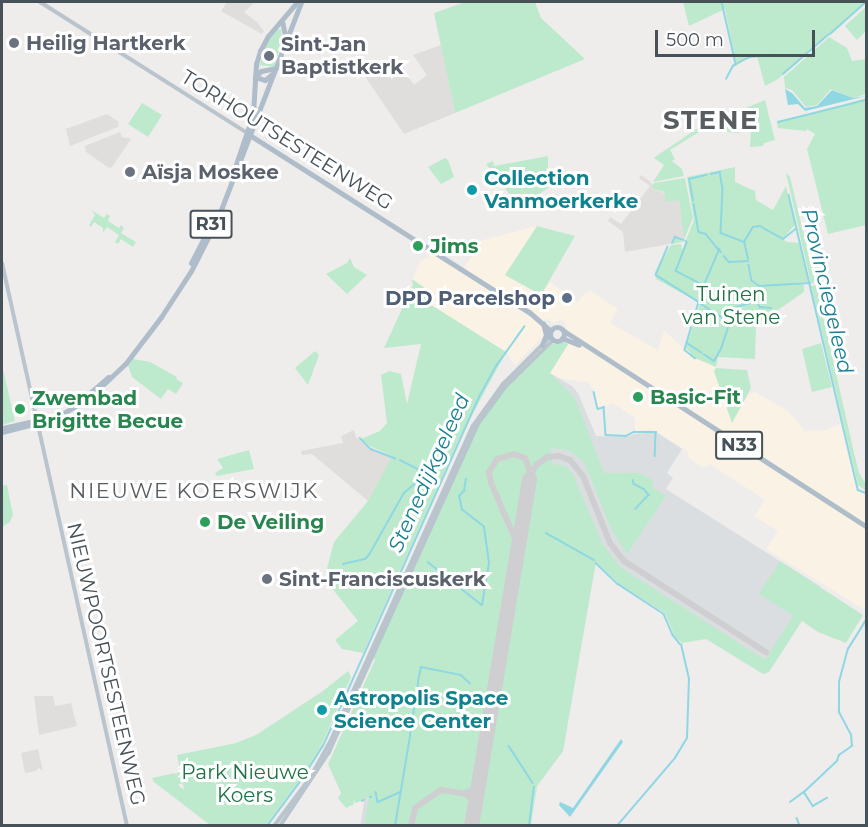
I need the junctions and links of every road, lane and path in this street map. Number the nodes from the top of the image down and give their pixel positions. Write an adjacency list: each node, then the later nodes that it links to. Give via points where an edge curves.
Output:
1 (40, 2): 10 (main road, TORHOUTSESTEENWEG)
2 (297, 2): 4 (main road, R31)
3 (301, 2): 7 (main road, R31)
4 (282, 21): 5 (main road, R31); 6 (main road, R31)
5 (275, 28): 6 (main road); 9 (main road, R31, via 260,51)
6 (285, 31): 7 (main road, R31)
7 (285, 44): 8 (main road, R31)
8 (275, 70): 9 (main road, via 261,70); 9 (main road, via 263,81); 10 (main road, R31)
9 (255, 77): 10 (main road, R31)
10 (249, 134): 12 (main road, TORHOUTSESTEENWEG / N33); 18 (main road, R31, via 207,238 164,309 118,372 72,408)
11 (2, 263): 18 (main road, NIEUWPOORTSESTEENWEG)
12 (533, 315): 13 (main road, TORHOUTSESTEENWEG / N33); 14 (main road, TORHOUTSESTEENWEG / N33)
13 (542, 322): 14 (main road, TORHOUTSESTEENWEG / N33); 16 (main road, via 546,335)
14 (551, 333): 15 (main road); 15 (main road, N33, via 559,327); 16 (main road); 21 (main road, via 477,425)
15 (563, 335): 17 (main road, N33); 17 (main road, N33)
16 (542, 345): 21 (main road, via 503,384 473,426)
17 (609, 362): 20 (main road, N33)
18 (37, 422): 19 (main road, R31); 24 (main road, NIEUWPOORTSESTEENWEG)
19 (2, 430)
20 (867, 526)
21 (370, 657): 22 (main road, via 327,748); 23 (main road, via 329,752)
22 (298, 795): 23 (main road); 25 (main road)
23 (296, 803): 26 (main road)
24 (127, 825)
25 (274, 825)
26 (280, 825)

